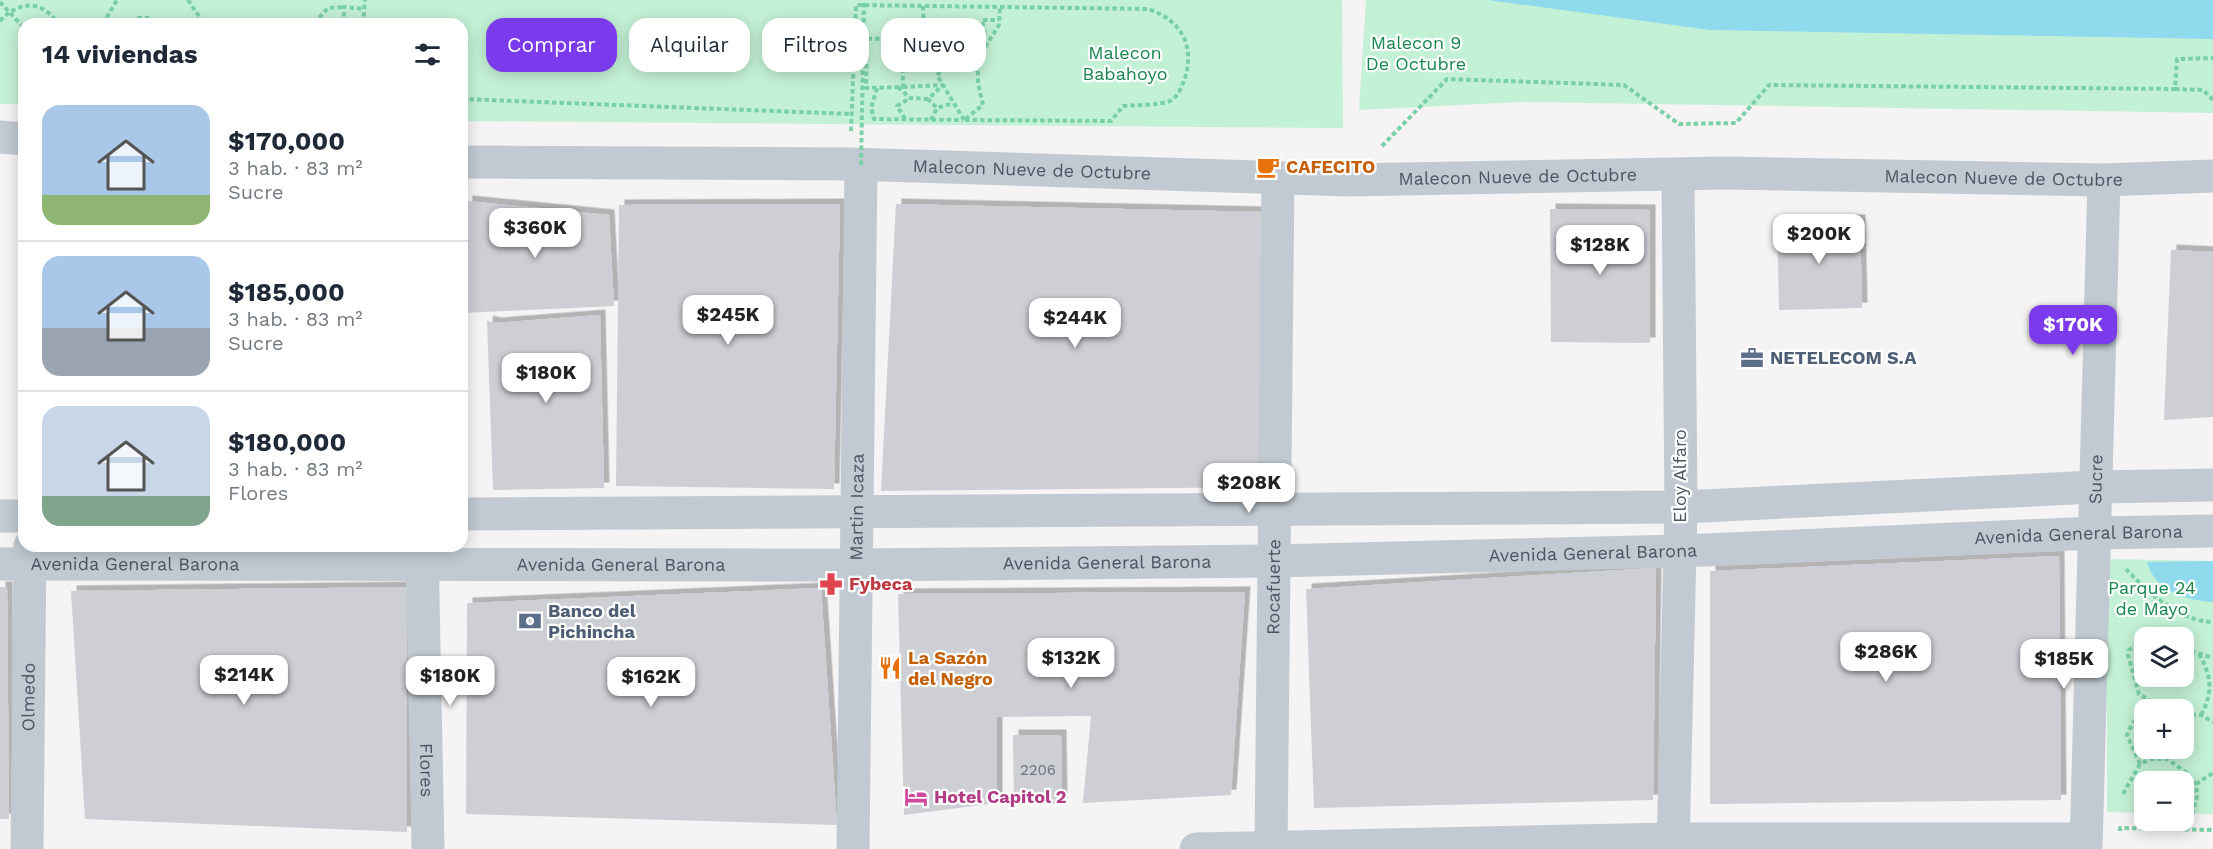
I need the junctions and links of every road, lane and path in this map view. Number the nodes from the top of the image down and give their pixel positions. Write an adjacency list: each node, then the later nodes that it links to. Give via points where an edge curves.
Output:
1 (117, 0): 12 (path)
2 (188, 0): 13 (path)
3 (365, 0): 10 (path)
4 (864, 0): 43 (path, bridge)
5 (0, 2): 9 (path)
6 (923, 6): 8 (path); 17 (path); 36 (path, via 856,5)
7 (344, 7): 10 (path); 14 (path, via 328,8); 15 (path)
8 (1000, 7): 20 (path); 39 (path, via 1157,12 1187,38 1190,51 1184,81 1169,101 1123,106 1111,121)
9 (9, 9): 11 (path, via 23,2 39,3 51,10); 18 (path); 21 (path)
10 (364, 9): 16 (path)
11 (55, 18)
12 (106, 18)
13 (200, 18)
14 (319, 18)
15 (344, 18)
16 (363, 18)
17 (924, 18)
18 (18, 20)
19 (986, 20): 20 (path)
20 (999, 20): 39 (path, via 978,66 983,105)
21 (0, 21)
22 (881, 39): 28 (path, via 867,39 866,88)
23 (2213, 58): 29 (path, via 2177,58)
24 (901, 72): 27 (path)
25 (940, 72): 26 (path, via 936,75)
26 (943, 86): 27 (path); 32 (path); 34 (path)
27 (900, 87): 28 (path); 30 (path)
28 (877, 88): 37 (path, via 871,108 874,119)
29 (2175, 89): 33 (path, via 2203,90); 47 (path, via 1769,85 1736,123 1679,124 1624,85 1447,80)
30 (910, 98): 32 (path); 37 (path, via 897,106)
31 (468, 99): 36 (path)
32 (928, 99): 35 (path)
33 (2213, 100)
34 (953, 103): 35 (path); 39 (path)
35 (937, 108): 38 (path)
36 (851, 114): 43 (path)
37 (905, 119): 38 (path)
38 (931, 120): 39 (path)
39 (964, 120)
40 (0, 137): 41 (street)
41 (18, 139)
42 (468, 162): 43 (street, Malecon Nueve de Octubre)
43 (856, 165): 46 (street, Malecon Nueve de Octubre); 53 (street, Martin Icaza)
44 (1678, 175): 47 (street, Malecon Nueve de Octubre); 48 (street, Malecon Nueve de Octubre); 51 (street, Eloy Alfaro)
45 (2213, 176): 48 (street, Malecon Nueve de Octubre)
46 (1278, 179): 47 (street, Malecon Nueve de Octubre); 52 (street, Rocafuerte)
47 (1349, 180)
48 (2104, 180): 50 (street, Sucre)
49 (2213, 485): 50 (street)
50 (2095, 487): 51 (street); 58 (street, Sucre)
51 (1681, 507): 52 (street); 59 (street, Eloy Alfaro)
52 (1274, 511): 53 (street); 62 (street, Rocafuerte)
53 (855, 512): 54 (street); 63 (street, Martin Icaza)
54 (468, 514)
55 (0, 516): 56 (street)
56 (18, 516)
57 (2213, 531): 58 (street, Avenida General Barona)
58 (2093, 533): 59 (street, Avenida General Barona); 64 (path, via 2160,602 2204,622); 90 (street, Sucre)
59 (1680, 550): 62 (street, Avenida General Barona); 89 (street, Eloy Alfaro)
60 (422, 556): 61 (street, Avenida General Barona); 63 (street, Avenida General Barona); 93 (street, Flores)
61 (20, 558): 92 (street, Olmedo)
62 (1274, 561): 63 (street, Avenida General Barona); 91 (street, Rocafuerte)
63 (855, 565): 94 (street, Martin Icaza)
64 (2213, 622)
65 (2134, 647): 69 (path, via 2128,656)
66 (2194, 652): 67 (path)
67 (2199, 654): 68 (path); 73 (path, via 2212,681 2209,702)
68 (2213, 658)
69 (2134, 677)
70 (2137, 687): 71 (path, via 2139,694)
71 (2147, 699)
72 (2194, 715): 73 (path)
73 (2201, 715): 75 (path)
74 (2134, 722): 76 (path, via 2127,735)
75 (2213, 722)
76 (2134, 751)
77 (2138, 759): 78 (path)
78 (2140, 764): 80 (path, via 2167,759); 81 (path, via 2124,789)
79 (2213, 773): 80 (path)
80 (2196, 784): 82 (path)
81 (2121, 803)
82 (2194, 807)
83 (2120, 820): 84 (path)
84 (2120, 828): 85 (path); 88 (path)
85 (2134, 828)
86 (2194, 830): 87 (path)
87 (2213, 830)
88 (2120, 839)
89 (1673, 844): 90 (street); 91 (street)
90 (2086, 844)
91 (1271, 848): 95 (street)
92 (27, 849)
93 (428, 849)
94 (853, 849)
95 (1196, 849)

